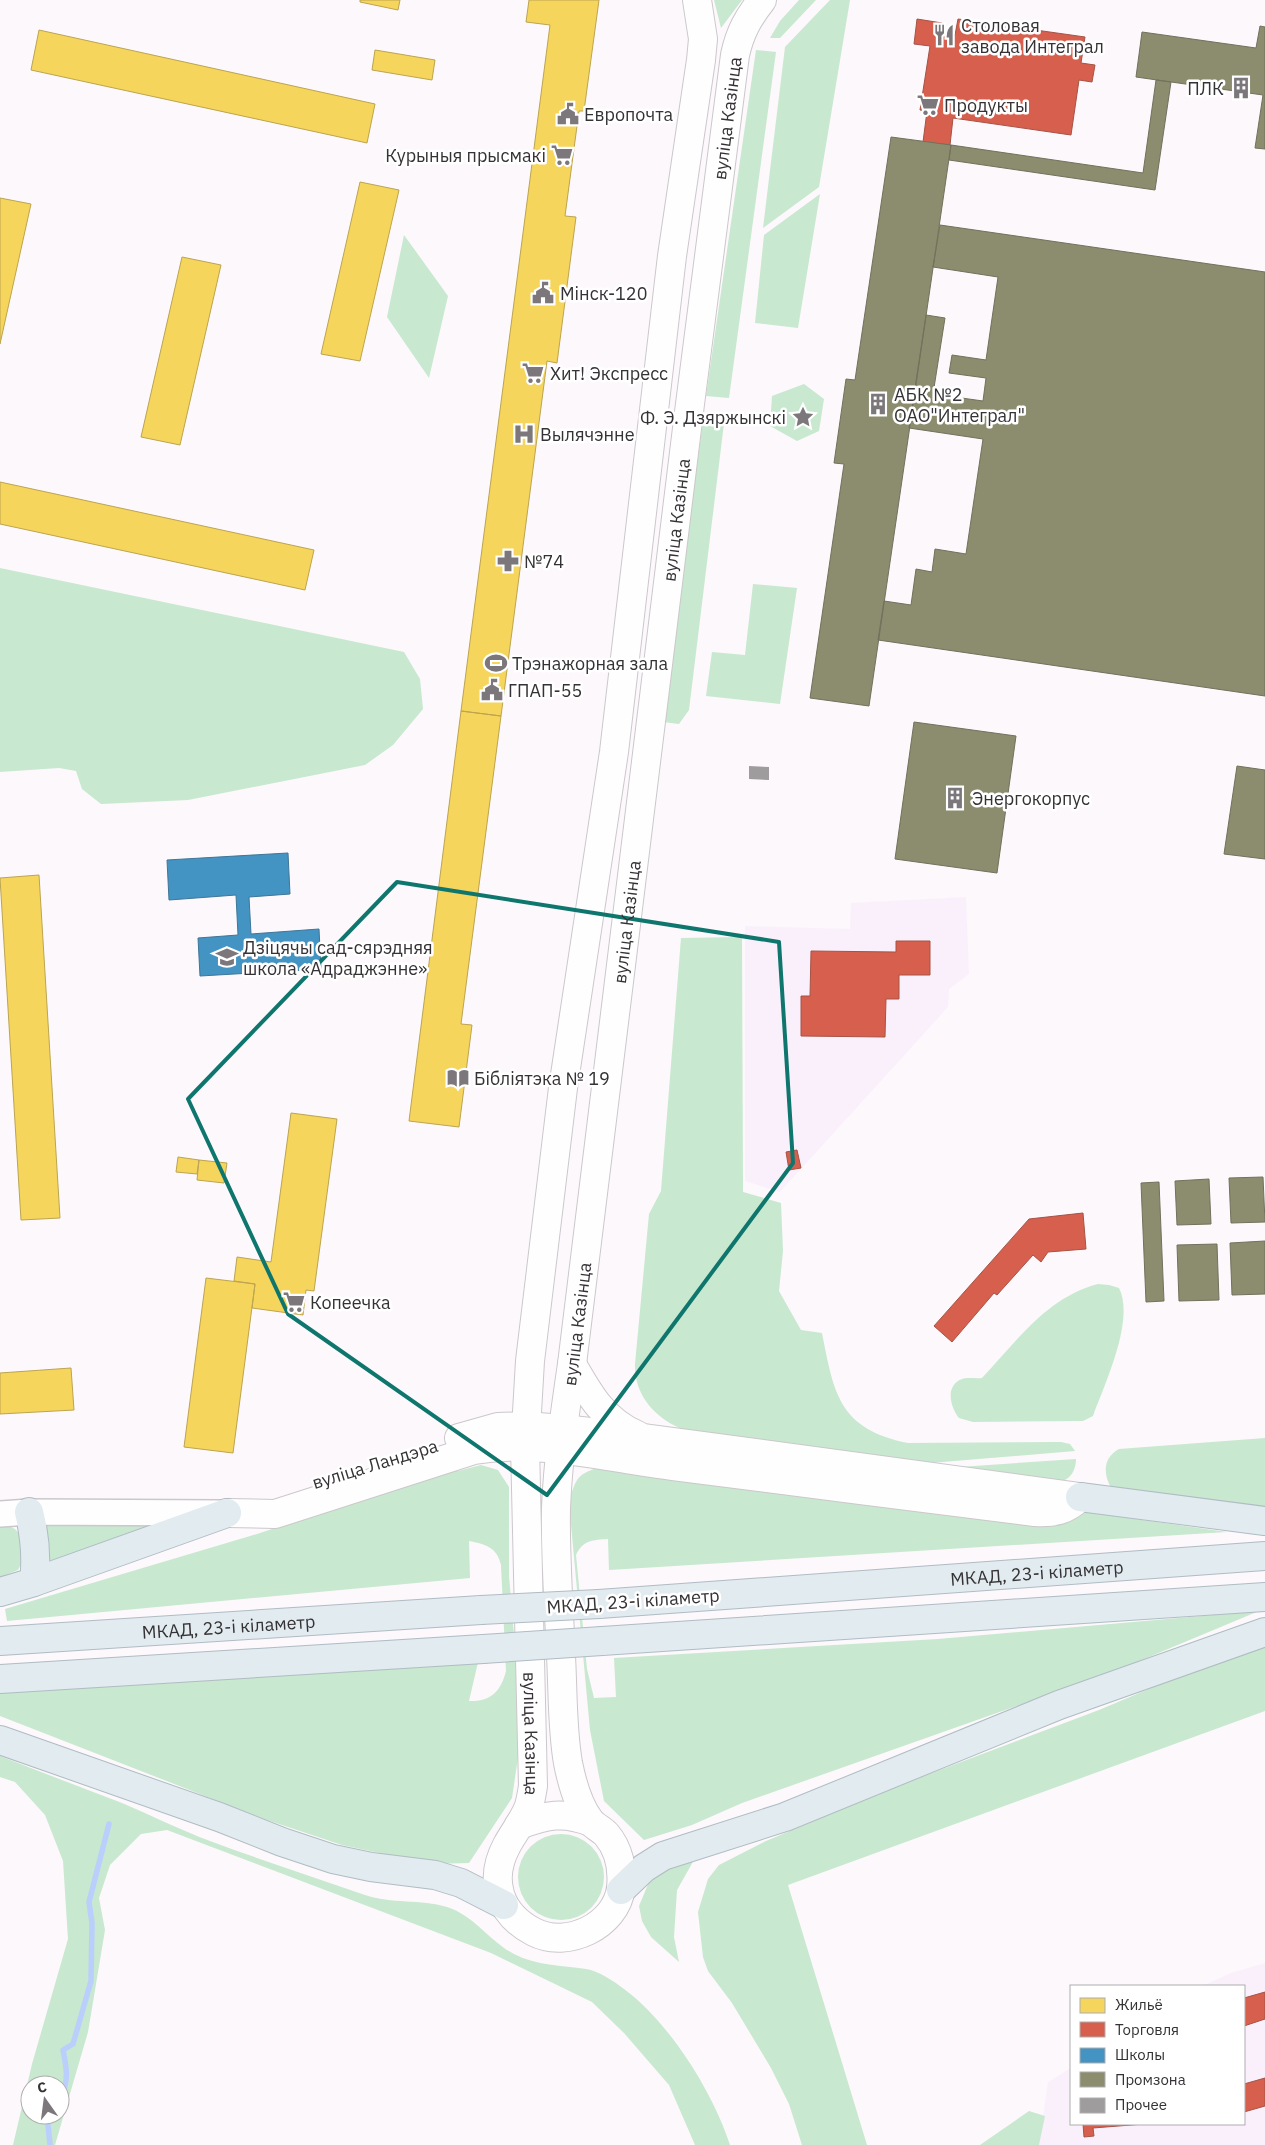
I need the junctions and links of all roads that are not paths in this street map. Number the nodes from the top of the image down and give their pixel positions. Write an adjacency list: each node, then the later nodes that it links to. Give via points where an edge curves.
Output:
1 (697, 0): 4 (main road, вуліца Казінца, via 703,39 701,60 671,265 614,752 549,1192 530,1361)
2 (762, 0): 3 (main road, вуліца Казінца, via 741,30 733,66)
3 (572, 1364): 5 (main road, via 596,1404 625,1430); 6 (main road, вуліца Казінца)
4 (526, 1436): 6 (main road, вуліца Ландэра); 9 (main road, вуліца Ландэра, via 498,1426); 21 (main road, вуліца Казінца, via 526,1558 534,1767 529,1806)
5 (644, 1438): 6 (main road); 7 (main road)
6 (561, 1439): 7 (main road, via 671,1466 1035,1512 1062,1510); 20 (main road, вуліца Казінца, via 556,1543 566,1736 572,1781)
7 (1080, 1498): 11 (highway)
8 (29, 1512): 9 (street, вуліца Ландэра); 10 (street, вуліца Ландэра); 13 (highway, via 37,1557)
9 (227, 1513): 13 (highway)
10 (0, 1514)
11 (1265, 1521)
12 (1265, 1556): 17 (highway, МКАД, 23-і кіламетр, bridge, via 600,1604)
13 (34, 1582): 14 (highway)
14 (0, 1592)
15 (1265, 1596): 18 (highway, bridge)
16 (1265, 1632): 22 (highway, via 1059,1705 785,1817 663,1856 644,1868)
17 (0, 1641)
18 (0, 1679)
19 (0, 1740): 23 (highway, via 282,1842 342,1861 435,1875 461,1883)
20 (591, 1822): 21 (main road, via 558,1814); 22 (main road, вуліца Казінца, via 606,1834 615,1847 621,1863)
21 (520, 1825): 23 (main road, вуліца Казінца, via 499,1864 498,1882)
22 (621, 1890): 23 (main road, вуліца Казінца, via 607,1916 584,1933 572,1936 556,1938 536,1933 521,1924)
23 (504, 1905)

